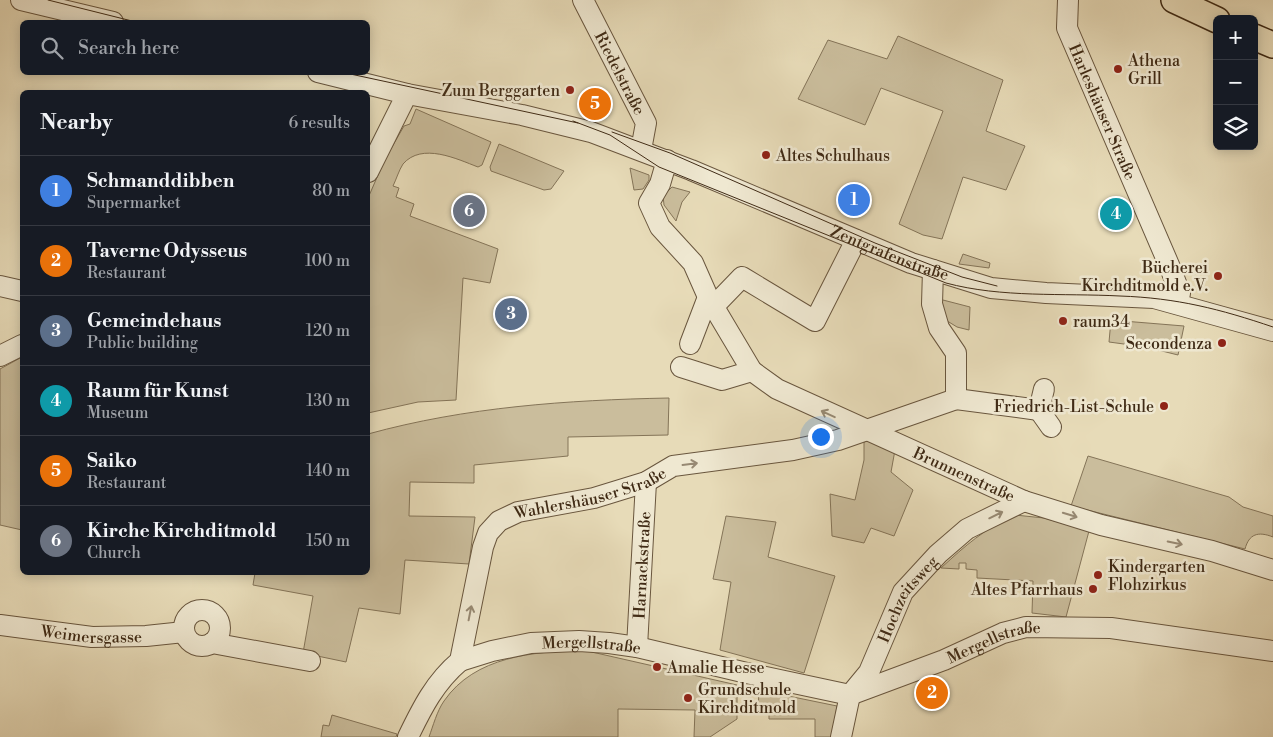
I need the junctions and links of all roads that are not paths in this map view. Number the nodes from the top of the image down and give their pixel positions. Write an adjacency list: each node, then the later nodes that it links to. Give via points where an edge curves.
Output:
1 (21, 0): 6 (street)
2 (583, 0): 11 (street, Riedelstraße, via 646,123)
3 (1068, 0): 19 (street, Harleshäuser Straße, via 1067,28 1169,265 1180,293)
4 (1189, 3): 5 (main road)
5 (1213, 18)
6 (105, 20)
7 (1258, 39): 8 (main road)
8 (1273, 45)
9 (330, 75): 10 (street, Zentgrafenstraße)
10 (407, 94): 11 (street, Zentgrafenstraße, via 522,115); 13 (street)
11 (641, 150): 12 (street, Zentgrafenstraße)
12 (667, 160): 14 (street, Zentgrafenstraße); 18 (street, Brunnenstraße, via 660,184 649,203 660,227 693,263)
13 (370, 168)
14 (856, 240): 15 (street, Zentgrafenstraße); 18 (street, via 815,321 742,277)
15 (933, 270): 19 (street, Zentgrafenstraße, via 991,288 1154,298); 27 (street, via 932,304 939,328 956,352)
16 (0, 286): 17 (street)
17 (20, 291)
18 (711, 302): 21 (street); 25 (street, Brunnenstraße)
19 (1178, 304): 20 (street, Zentgrafenstraße)
20 (1273, 331)
21 (690, 344)
22 (20, 346): 23 (street)
23 (0, 356)
24 (681, 367): 25 (street, via 722,380)
25 (752, 371): 30 (street, Brunnenstraße, one-way to 25, via 777,389)
26 (1044, 389): 28 (street)
27 (956, 399): 28 (street); 30 (street, Wahlershäuser Straße)
28 (1039, 410): 29 (street)
29 (1050, 427)
30 (863, 430): 31 (street, Wahlershäuser Straße, one-way to 30, via 673,466 793,450 838,440); 32 (street, Brunnenstraße, via 880,434)
31 (646, 482): 37 (street, Harnackstraße); 40 (street, Wahlershäuser Straße, one-way to 31, via 483,547 488,532 499,521 518,512 594,498)
32 (1024, 501): 33 (street, Brunnenstraße, one-way to 33); 41 (street, Hochzeitsweg, one-way to 32, via 869,672 903,592 938,554 967,529)
33 (1273, 570)
34 (0, 625): 35 (street, Weimersgasse, via 92,637)
35 (184, 632): 36 (street, via 190,642 198,646); 36 (street, via 189,615 195,611 207,611 219,624 218,636)
36 (212, 643): 39 (street)
37 (637, 646): 40 (street, Mergellstraße, via 579,641 531,643); 41 (street, Mergellstraße)
38 (1273, 651): 41 (street, Mergellstraße, via 1111,628 1026,626)
39 (310, 661)
40 (460, 661): 42 (street, via 446,672 430,694)
41 (850, 695): 43 (street, Hochzeitsweg)
42 (408, 737)
43 (841, 737)

